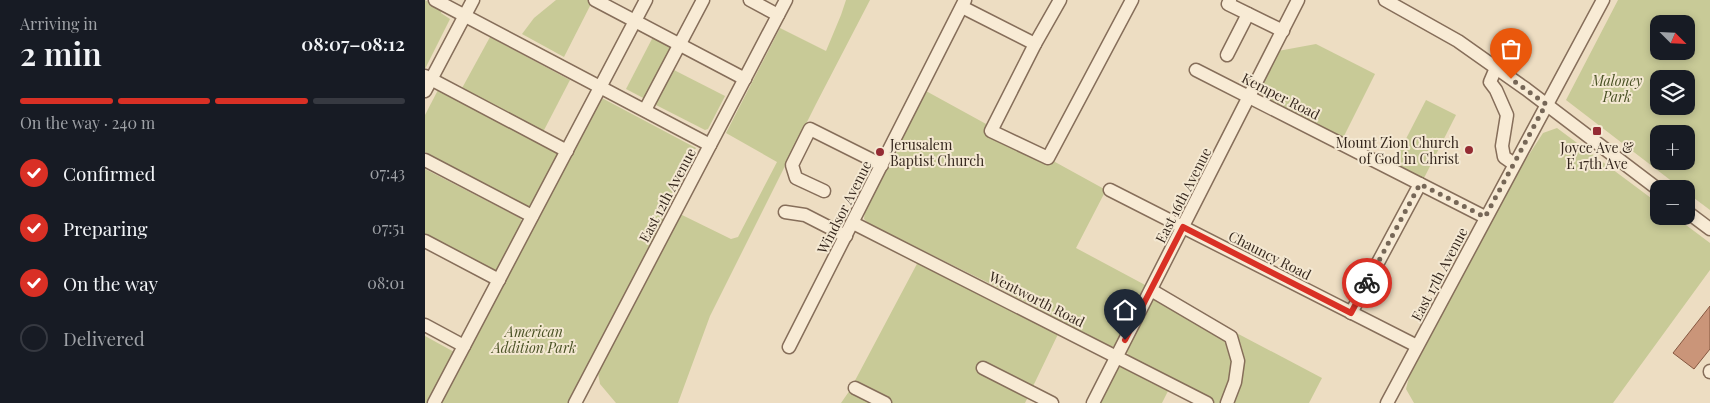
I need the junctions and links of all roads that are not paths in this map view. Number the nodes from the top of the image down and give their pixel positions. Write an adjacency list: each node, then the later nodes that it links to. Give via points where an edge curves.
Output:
1 (435, 0): 17 (street)
2 (473, 0): 17 (street)
3 (595, 0): 18 (street)
4 (646, 0): 18 (street)
5 (703, 0): 20 (street)
6 (750, 0): 16 (street)
7 (786, 0): 16 (street, East 12th Avenue)
8 (1060, 0): 21 (street)
9 (1132, 0): 21 (street, via 1048,158 991,131)
10 (1230, 0): 15 (street, via 1228,4)
11 (1298, 0): 19 (street, East 16th Avenue)
12 (1385, 0): 23 (street, via 1458,41)
13 (1603, 0): 30 (street, East 17th Avenue)
14 (963, 3): 21 (street); 36 (street, Windsor Avenue)
15 (1248, 14): 19 (street); 22 (street)
16 (778, 15): 26 (street, East 12th Avenue)
17 (465, 16): 25 (street); 27 (street)
18 (635, 21): 20 (street); 27 (street)
19 (1283, 31): 29 (street, East 16th Avenue)
20 (679, 44): 26 (street); 31 (street)
21 (1035, 44)
22 (1227, 55)
23 (1496, 68): 30 (street); 35 (street, via 1490,82 1507,115 1502,146 1504,157)
24 (1197, 70): 29 (street, Kemper Road)
25 (428, 78): 28 (street); 33 (street)
26 (745, 79): 32 (street, East 12th Avenue)
27 (600, 87): 31 (street); 33 (street)
28 (425, 91)
29 (1249, 97): 38 (street, Kemper Road); 46 (street, East 16th Avenue)
30 (1546, 104): 35 (street, East 17th Avenue); 37 (street)
31 (645, 110): 32 (street)
32 (710, 145): 62 (street, East 12th Avenue)
33 (567, 150): 42 (street)
34 (425, 160): 42 (street)
35 (1514, 164): 43 (street, East 17th Avenue)
36 (882, 165): 40 (street, via 810,129 792,165 796,178); 45 (street, Windsor Avenue)
37 (1650, 183)
38 (1420, 184): 43 (street, Kemper Road); 52 (street)
39 (1110, 190): 46 (street, Chauncy Road)
40 (824, 191)
41 (785, 212): 48 (street, via 805,215)
42 (532, 216): 50 (street)
43 (1485, 217): 55 (street, East 17th Avenue)
44 (1695, 218): 47 (street)
45 (853, 223): 48 (street, Windsor Avenue); 57 (street, Wentworth Road)
46 (1183, 227): 51 (street, East 16th Avenue); 52 (street, Chauncy Road)
47 (1710, 229)
48 (846, 236): 56 (street, Windsor Avenue)
49 (425, 241): 50 (street)
50 (499, 280): 54 (street)
51 (1151, 290): 57 (street, East 16th Avenue); 67 (street, via 1231,338 1238,361)
52 (1351, 313): 55 (street, Chauncy Road)
53 (425, 325): 54 (street)
54 (464, 346): 61 (street)
55 (1417, 346): 60 (street, East 17th Avenue)
56 (789, 347)
57 (1117, 357): 65 (street, East 16th Avenue); 66 (street, Wentworth Road)
58 (983, 368): 64 (street)
59 (855, 388): 63 (street)
60 (1390, 402)
61 (434, 403)
62 (575, 403)
63 (885, 403)
64 (1051, 403)
65 (1093, 403)
66 (1207, 403)
67 (1227, 403)

